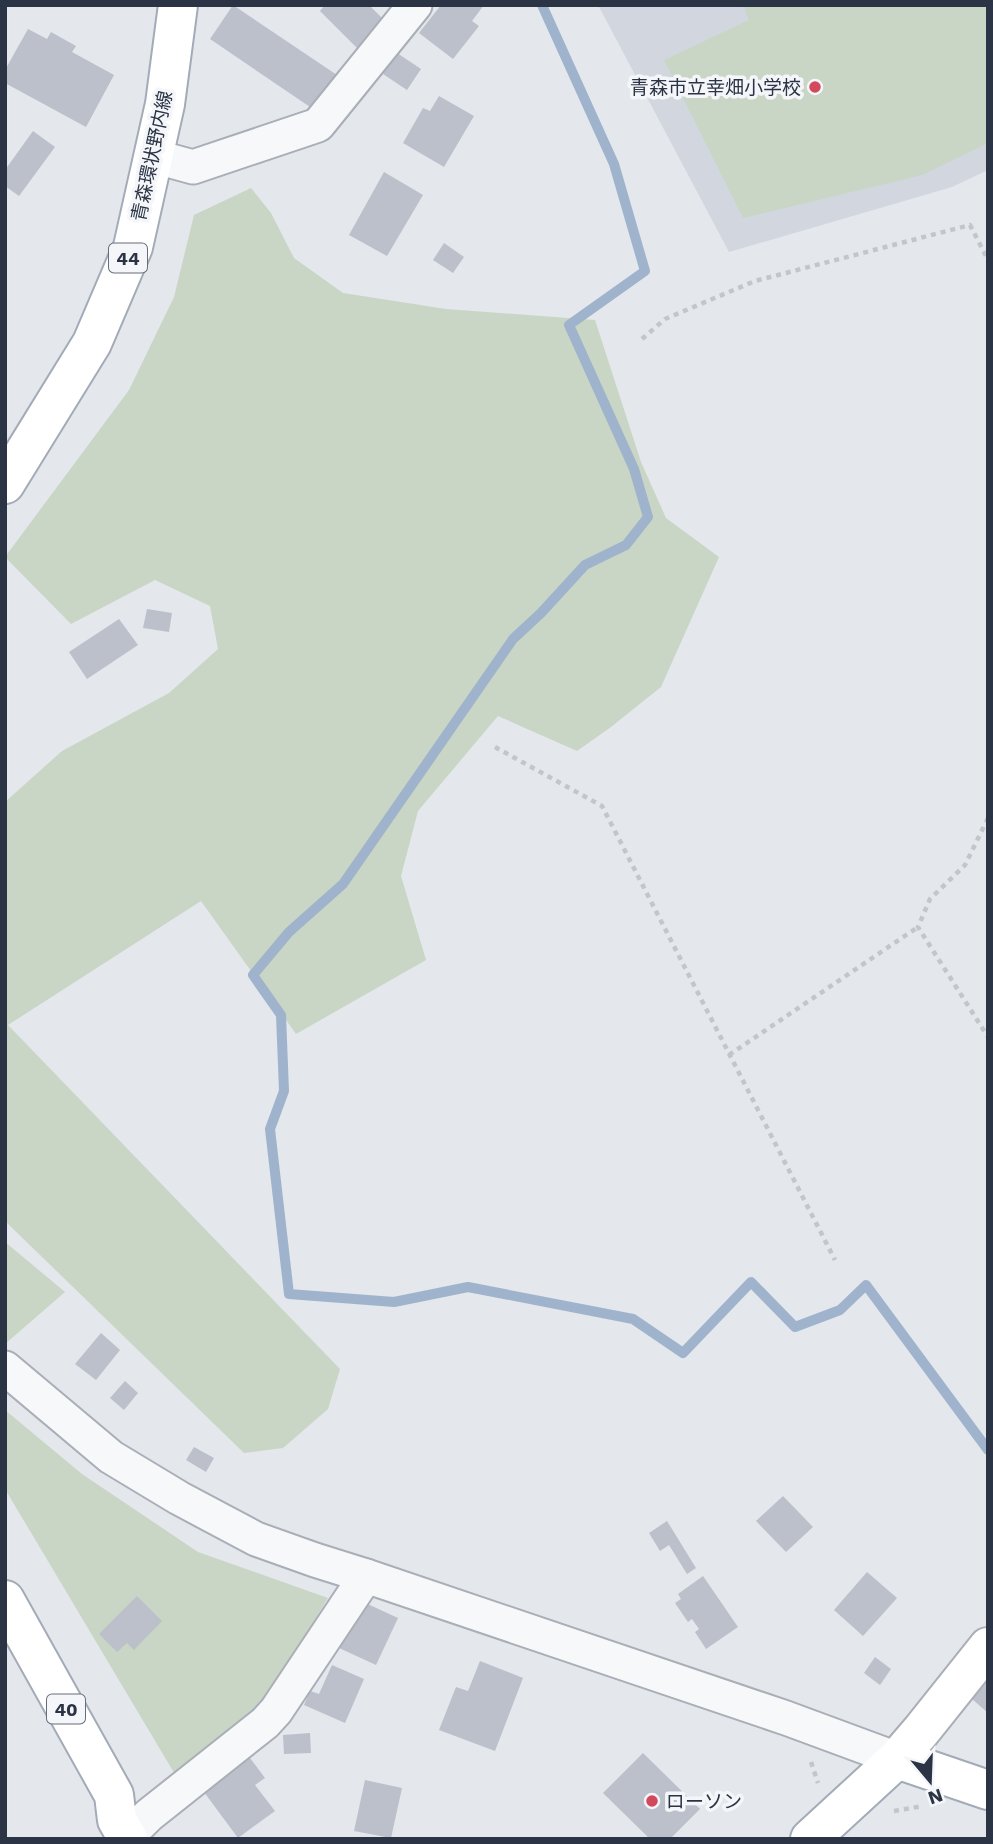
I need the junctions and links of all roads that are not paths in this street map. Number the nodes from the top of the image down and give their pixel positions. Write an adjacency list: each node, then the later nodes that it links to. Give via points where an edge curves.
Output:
1 (178, 5): 3 (main road, 青森環状野内線 / 44)
2 (415, 5): 3 (street, via 318,125 193,167)
3 (153, 156): 4 (main road, 青森環状野内線 / 44, via 133,247 92,343)
4 (5, 484)
5 (5, 1368): 6 (street, via 111,1457 179,1498 256,1538)
6 (366, 1576): 10 (street); 12 (street, via 265,1723)
7 (5, 1600): 12 (main road, 40, via 114,1795)
8 (988, 1647): 10 (main road)
9 (5, 1653): 12 (main road, 40, via 96,1808)
10 (897, 1759): 11 (main road); 13 (main road)
11 (988, 1790)
12 (124, 1833)
13 (810, 1839)

